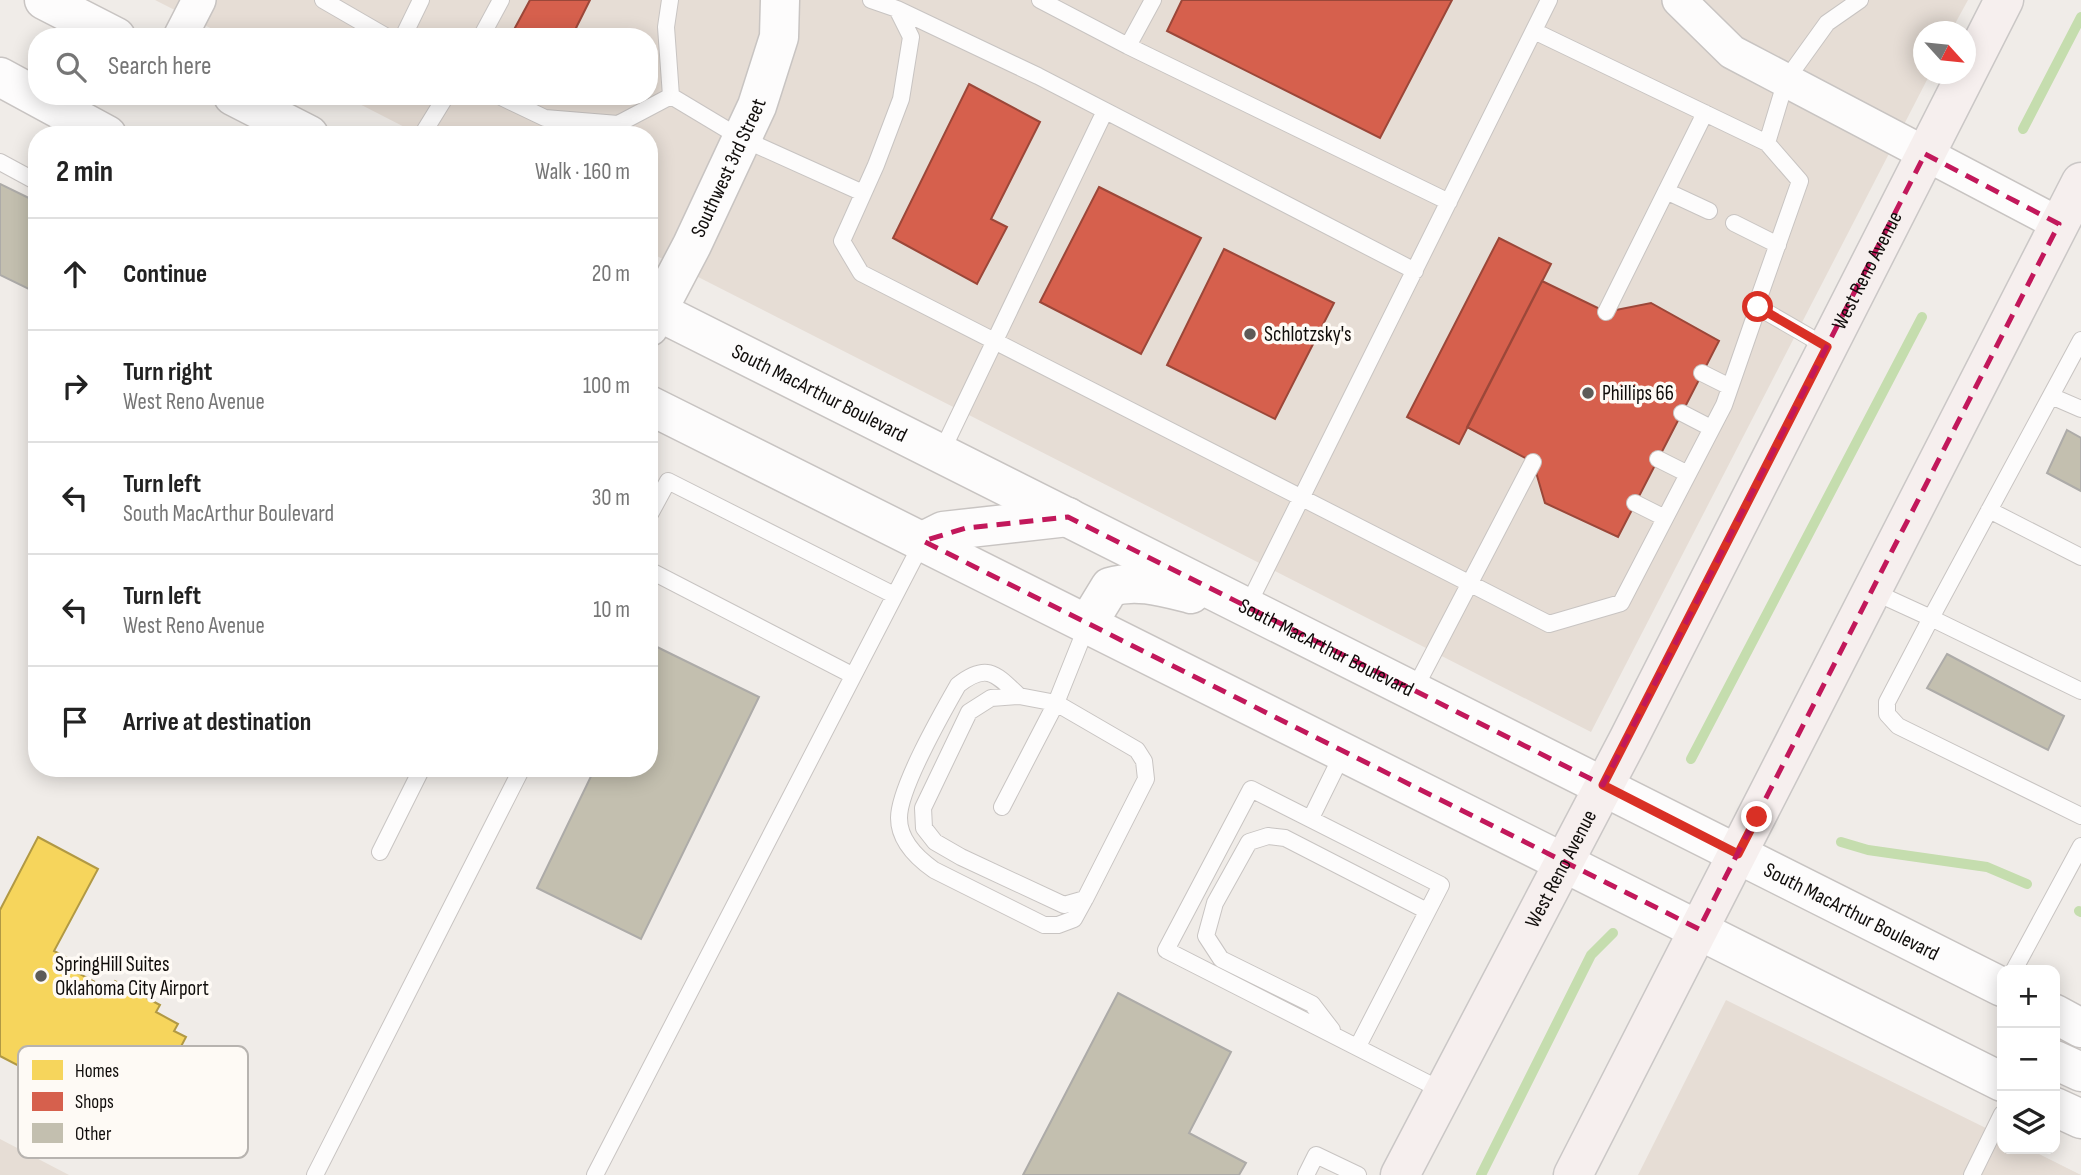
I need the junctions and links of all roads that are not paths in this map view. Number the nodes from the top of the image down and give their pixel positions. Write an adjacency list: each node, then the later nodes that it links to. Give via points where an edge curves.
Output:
1 (44, 0): 16 (main road)
2 (199, 0): 17 (street)
3 (323, 0): 18 (lane)
4 (421, 0): 19 (lane)
5 (501, 0): 20 (lane)
6 (670, 0): 26 (lane, via 666,27)
7 (779, 0): 38 (main road, Southwest 3rd Street, via 779,37 757,106)
8 (871, 0): 15 (lane)
9 (1040, 0): 22 (lane)
10 (1153, 0): 22 (lane)
11 (1549, 0): 21 (lane)
12 (1679, 0): 24 (street, via 1732,52)
13 (1860, 0): 24 (lane, via 1827,23)
14 (2004, 0): 40 (main road, West Reno Avenue)
15 (897, 9): 33 (lane); 45 (lane, via 911,37 901,99)
16 (98, 28)
17 (185, 28)
18 (371, 28)
19 (407, 28)
20 (486, 28)
21 (1534, 31): 34 (lane); 46 (lane)
22 (1128, 46): 46 (lane)
23 (0, 77): 25 (main road)
24 (1786, 80): 39 (lane); 40 (street)
25 (28, 92)
26 (671, 96): 27 (lane); 38 (lane)
27 (658, 103)
28 (52, 105): 35 (main road)
29 (251, 105): 36 (main road)
30 (440, 105): 37 (lane)
31 (518, 105): 32 (lane, via 545,118 618,124)
32 (654, 105)
33 (1105, 111): 51 (lane); 56 (lane)
34 (1705, 113): 39 (lane); 44 (lane)
35 (90, 126)
36 (291, 126)
37 (428, 126)
38 (741, 138): 45 (lane); 52 (main road, Southwest 3rd Street)
39 (1767, 143): 50 (lane, via 1800,181)
40 (1925, 154): 49 (street); 58 (main road, West Reno Avenue)
41 (0, 162): 42 (lane)
42 (28, 177)
43 (2081, 182): 49 (main road)
44 (1666, 191): 47 (lane); 54 (lane)
45 (863, 193): 56 (lane, via 842,241 861,273)
46 (1448, 202): 51 (lane)
47 (1709, 211)
48 (1734, 223): 50 (lane)
49 (2065, 227): 80 (main road)
50 (1778, 245): 53 (lane)
51 (1415, 271): 70 (lane)
52 (658, 303)
53 (1758, 307): 58 (lane); 60 (lane)
54 (1606, 312)
55 (658, 318): 66 (main road, South MacArthur Boulevard)
56 (994, 340): 66 (lane); 70 (lane)
57 (2081, 340): 61 (lane)
58 (1827, 347): 93 (main road, West Reno Avenue)
59 (1702, 373): 60 (lane)
60 (1730, 387): 65 (lane)
61 (2050, 396): 63 (lane); 73 (lane)
62 (658, 409): 76 (main road)
63 (2081, 409)
64 (1682, 413): 65 (lane)
65 (1711, 428): 69 (lane)
66 (941, 453): 74 (main road, South MacArthur Boulevard)
67 (1658, 459): 69 (lane)
68 (1533, 462): 79 (lane)
69 (1688, 474): 75 (lane)
70 (1303, 496): 79 (lane); 82 (lane)
71 (658, 499): 81 (lane, via 668,481)
72 (1636, 503): 75 (lane)
73 (1989, 510): 77 (lane); 83 (lane)
74 (1068, 517): 76 (main road, via 943,531); 82 (main road, South MacArthur Boulevard)
75 (1665, 518): 79 (lane, via 1621,603 1549,624)
76 (923, 541): 81 (lane); 84 (main road)
77 (2081, 557)
78 (658, 575): 85 (lane)
79 (1469, 582): 86 (lane)
80 (1872, 591): 83 (lane); 99 (main road)
81 (894, 595): 85 (lane)
82 (1247, 607): 84 (main road, via 1144,583 1124,583 1110,587); 86 (main road, South MacArthur Boulevard)
83 (1931, 618): 87 (lane); 95 (lane, via 1887,702 1887,714 1898,726)
84 (1088, 623): 89 (lane); 90 (main road)
85 (852, 675): 118 (lane)
86 (1414, 690): 93 (main road, South MacArthur Boulevard)
87 (2081, 691)
88 (1019, 696): 89 (lane); 101 (lane, via 991,698 969,712 923,808 924,828 935,842 961,857 1063,905); 101 (lane, via 986,671 974,673 958,685 902,799 899,820 905,841 918,859 934,870 1044,925 1074,919)
89 (1056, 703): 94 (lane); 101 (lane, via 1137,750 1144,761 1146,779)
90 (1344, 751): 96 (lane); 100 (main road)
91 (418, 777): 98 (lane)
92 (517, 777): 117 (lane)
93 (1603, 785): 99 (main road, South MacArthur Boulevard); 100 (main road, West Reno Avenue)
94 (1002, 807)
95 (2081, 816)
96 (1311, 818): 102 (lane, via 1441,885); 108 (lane, via 1251,789 1166,950)
97 (2081, 846): 104 (lane)
98 (380, 852)
99 (1738, 854): 103 (main road); 105 (main road, South MacArthur Boulevard)
100 (1564, 860): 103 (main road); 113 (main road, West Reno Avenue)
101 (1085, 899)
102 (1427, 911): 108 (lane, via 1285,838 1268,836 1249,842 1215,903 1206,936 1221,959 1312,1004); 109 (lane)
103 (1699, 929): 112 (main road); 122 (main road)
104 (2017, 965)
105 (1997, 984)
106 (2060, 1017): 107 (main road)
107 (2081, 1028)
108 (1334, 1033): 109 (lane)
109 (1358, 1046): 113 (lane)
110 (2060, 1062): 111 (main road)
111 (2081, 1072)
112 (1997, 1079)
113 (1444, 1091): 121 (main road, West Reno Avenue)
114 (2060, 1109): 115 (main road)
115 (2081, 1119)
116 (1997, 1124): 123 (lane)
117 (315, 1175)
118 (595, 1175)
119 (1306, 1175): 120 (lane, via 1316,1155)
120 (1358, 1175)
121 (1400, 1175)
122 (1573, 1175)
123 (1972, 1175)

